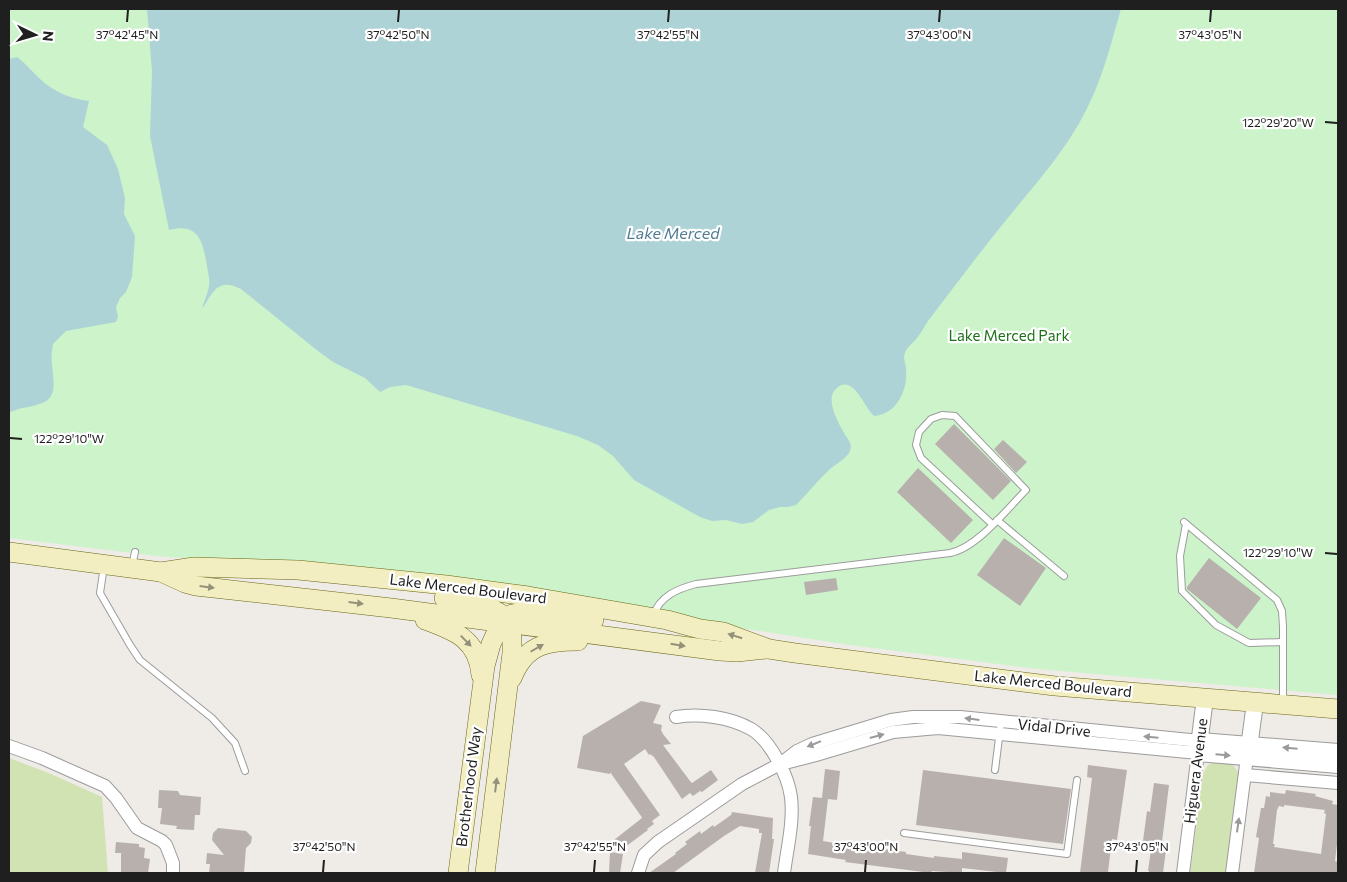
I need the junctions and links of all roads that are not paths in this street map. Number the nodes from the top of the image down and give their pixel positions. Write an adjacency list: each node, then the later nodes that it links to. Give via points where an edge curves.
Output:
1 (994, 522): 1 (lane, via 921,458 916,445 919,432 931,419 942,415 955,416 1026,490); 6 (lane); 8 (lane, via 957,552 686,586 663,599)
2 (9, 552): 3 (main road, Lake Merced Boulevard)
3 (104, 564): 5 (main road, Lake Merced Boulevard, via 133,560); 29 (lane, via 100,593 140,660 212,718 235,743)
4 (194, 567): 5 (main road, Lake Merced Boulevard); 8 (main road, Lake Merced Boulevard, via 340,573 528,596); 9 (main road, via 458,599 490,609)
5 (161, 572): 7 (main road, Lake Merced Boulevard, one-way to 7, via 196,586)
6 (1064, 576)
7 (391, 608): 9 (main road, Lake Merced Boulevard); 15 (main road, one-way to 15, via 454,631 467,641 480,664)
8 (653, 617): 10 (main road, Lake Merced Boulevard)
9 (506, 621): 10 (main road, via 518,612 529,611 671,630); 11 (main road, Lake Merced Boulevard); 15 (main road, via 487,654); 17 (main road, via 511,634 512,653)
10 (700, 629): 13 (main road, Lake Merced Boulevard, one-way to 10, via 723,632)
11 (654, 642): 13 (main road, Lake Merced Boulevard, one-way to 13, via 720,652); 17 (main road, one-way to 11, via 521,661 532,650 545,644 558,641)
12 (1283, 642): 12 (lane, via 1282,611 1277,600 1185,523 1180,556 1182,591 1216,625 1250,643); 18 (lane)
13 (769, 649): 14 (main road, Lake Merced Boulevard, via 1049,685)
14 (1206, 698): 16 (main road, Lake Merced Boulevard); 23 (street, Higuera Avenue)
15 (480, 701): 35 (main road, Brotherhood Way)
16 (1255, 702): 18 (main road, Lake Merced Boulevard); 24 (street)
17 (506, 704): 36 (main road, Brotherhood Way, one-way to 17)
18 (1284, 705): 19 (main road, Lake Merced Boulevard)
19 (1338, 709)
20 (676, 717): 26 (street, via 716,718 752,729)
21 (1000, 728): 23 (street, Vidal Drive); 26 (street, Vidal Drive, via 893,732); 28 (lane)
22 (9, 746): 34 (street, via 104,786 137,828 166,846 173,863)
23 (1199, 747): 24 (street, Vidal Drive); 39 (street, Higuera Avenue)
24 (1248, 751): 25 (street, Vidal Drive, one-way to 24); 27 (street, Vidal Drive); 30 (street)
25 (1338, 752)
26 (780, 764): 37 (street, Vidal Drive, via 742,784 658,842 644,855); 38 (street, via 787,779 792,814)
27 (1338, 765)
28 (995, 770)
29 (245, 771)
30 (1245, 775): 32 (street); 40 (street, one-way to 30)
31 (1077, 780): 33 (lane, via 1067,854)
32 (1338, 783)
33 (904, 833)
34 (173, 873)
35 (458, 873)
36 (485, 873)
37 (638, 873)
38 (784, 873)
39 (1183, 873)
40 (1232, 873)

